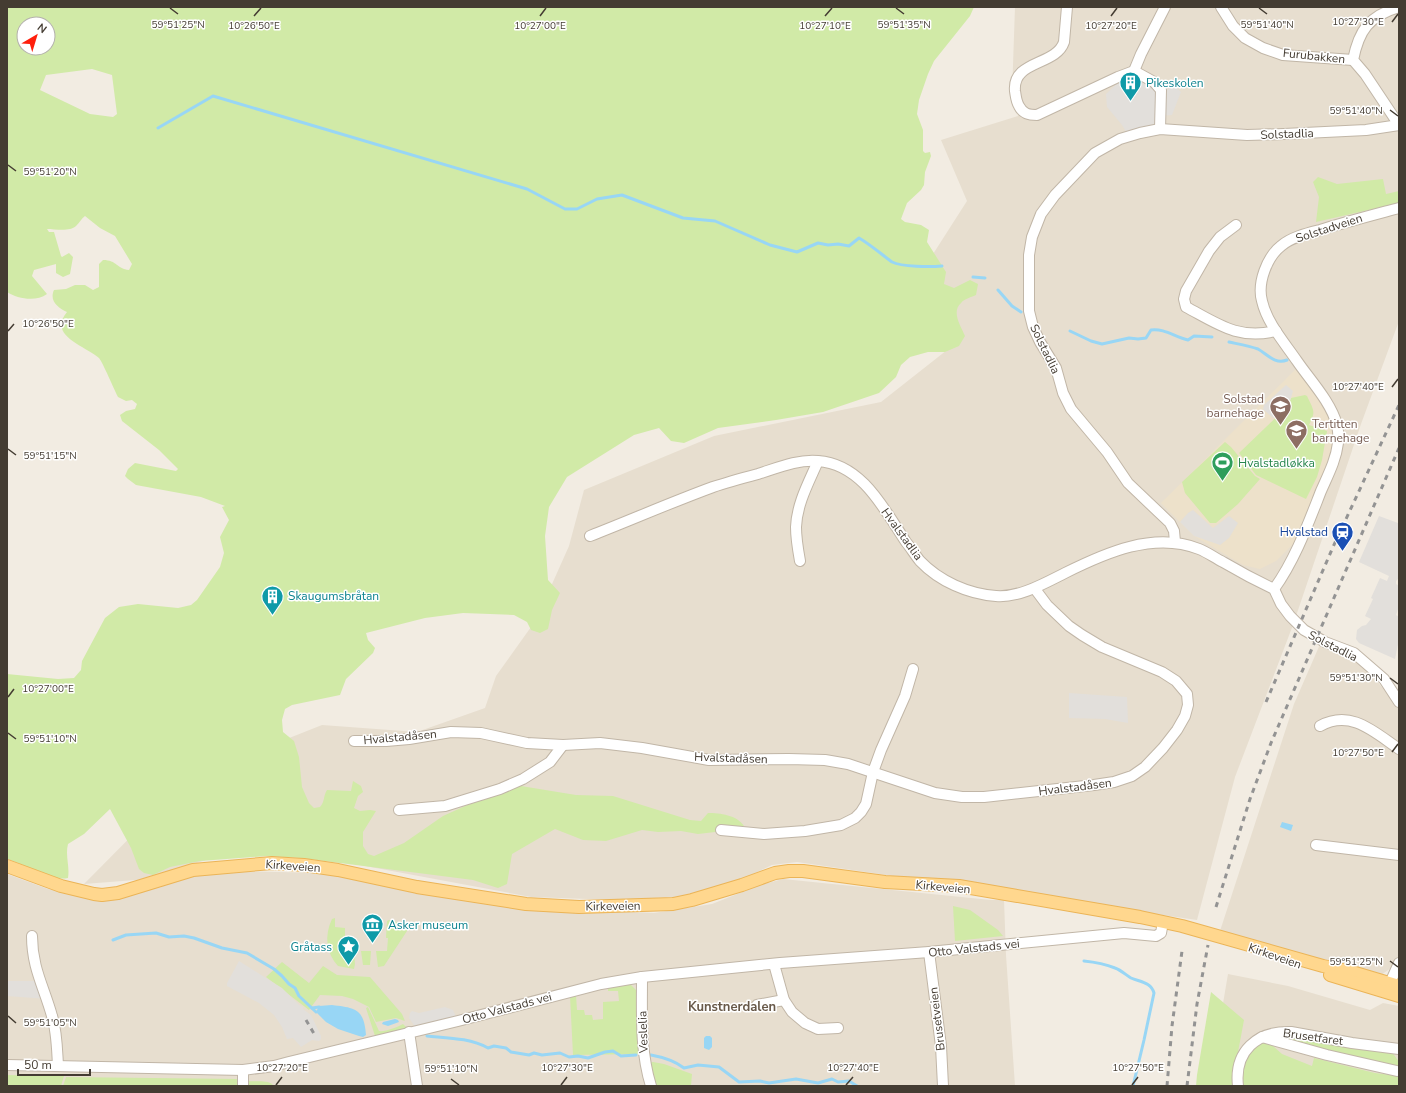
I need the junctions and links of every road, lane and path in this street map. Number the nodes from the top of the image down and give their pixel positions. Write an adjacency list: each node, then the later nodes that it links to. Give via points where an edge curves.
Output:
1 (1067, 7): 6 (street, via 1062,47 1057,53 1024,69 1018,75 1015,87 1016,100 1024,113 1037,115)
2 (1165, 7): 6 (street)
3 (1221, 7): 5 (street, Furubakken, via 1233,26 1245,38 1263,48 1283,55)
4 (1399, 7): 5 (street, via 1379,15 1365,27 1356,44)
5 (1353, 60): 7 (street)
6 (1134, 71): 8 (street, via 1154,82 1161,90)
7 (1399, 125): 8 (street, Solstadlia, via 1366,130 1247,135)
8 (1160, 129): 14 (street, Solstadlia, via 1128,136 1107,145 1095,153 1049,202 1032,237 1029,255 1029,311 1033,327 1056,368 1071,409 1107,452 1128,483 1170,523)
9 (1399, 208): 11 (street, Solstadveien, via 1308,233 1281,246 1266,269 1261,288 1265,311)
10 (1236, 225): 11 (street, via 1220,237 1209,251 1186,291 1186,307 1238,332 1250,334)
11 (1276, 331): 17 (street, Solstadveien, via 1328,406 1337,424 1339,441 1335,458 1308,522 1287,569)
12 (818, 461): 13 (street, Hvalstadlia, via 796,462 715,486); 15 (street, via 798,514 796,527); 16 (street, Hvalstadlia, via 838,464 856,475 872,493 919,560 936,574 974,593 998,597)
13 (590, 536)
14 (1175, 542): 16 (street, Hvalstadlia, via 1124,547 1099,556); 17 (street, via 1199,549)
15 (800, 561)
16 (1035, 589): 25 (street, Hvalstadåsen, via 1047,604 1082,635 1102,648 1162,672 1176,681 1187,694 1185,716 1163,748 1145,767 1132,776 1114,782 984,798 935,793)
17 (1274, 589): 19 (street, Solstadlia, via 1281,604 1304,630 1354,654)
18 (913, 669): 25 (street, via 905,696)
19 (1396, 688): 20 (street, Solstadlia)
20 (1399, 702)
21 (1320, 726): 24 (street, via 1330,720 1346,719 1364,725)
22 (354, 741): 23 (street, Hvalstadåsen, via 386,741 451,732 481,733 527,743)
23 (563, 745): 25 (street, Hvalstadåsen, via 617,744 709,760 825,760); 26 (street, via 550,762 500,789 445,806)
24 (1399, 749)
25 (873, 772): 27 (street, via 868,798 861,812 841,825 764,834)
26 (399, 810)
27 (721, 830)
28 (1316, 845): 29 (street)
29 (1399, 855)
30 (7, 866): 31 (main road, Kirkeveien, via 61,886 102,895 118,893 193,870 272,863 338,870 417,887 526,904 590,907 673,904 700,898 775,873 796,871 885,882 959,886)
31 (1163, 922): 33 (street, Otto Valstads vei, via 1161,932 1156,936 1124,933); 37 (main road, Kirkeveien, via 1221,937 1330,975)
32 (32, 936): 45 (street, via 35,965 56,1034)
33 (929, 952): 35 (street, Otto Valstads vei); 51 (street, Brusetveien, via 941,1046)
34 (1399, 963): 37 (street)
35 (774, 964): 36 (street, Otto Valstads vei); 38 (street)
36 (642, 977): 41 (street, Otto Valstads vei, via 601,984); 50 (street, Veslelia, via 643,1051)
37 (1396, 986)
38 (784, 1000): 39 (street); 40 (street, via 792,1012 805,1023 818,1029)
39 (757, 1005)
40 (838, 1028)
41 (409, 1032): 46 (street, Otto Valstads vei, via 274,1066); 49 (street)
42 (1262, 1037): 43 (street, Brusetfaret, via 1291,1032); 47 (street); 52 (street, Brusetfaret, via 1251,1044 1242,1057 1237,1070)
43 (1399, 1049)
44 (7, 1065): 45 (street, Otto Valstads vei)
45 (58, 1066): 46 (street, Otto Valstads vei)
46 (243, 1070): 48 (street)
47 (1397, 1071)
48 (242, 1086)
49 (417, 1086)
50 (651, 1086)
51 (943, 1086)
52 (1238, 1086)

